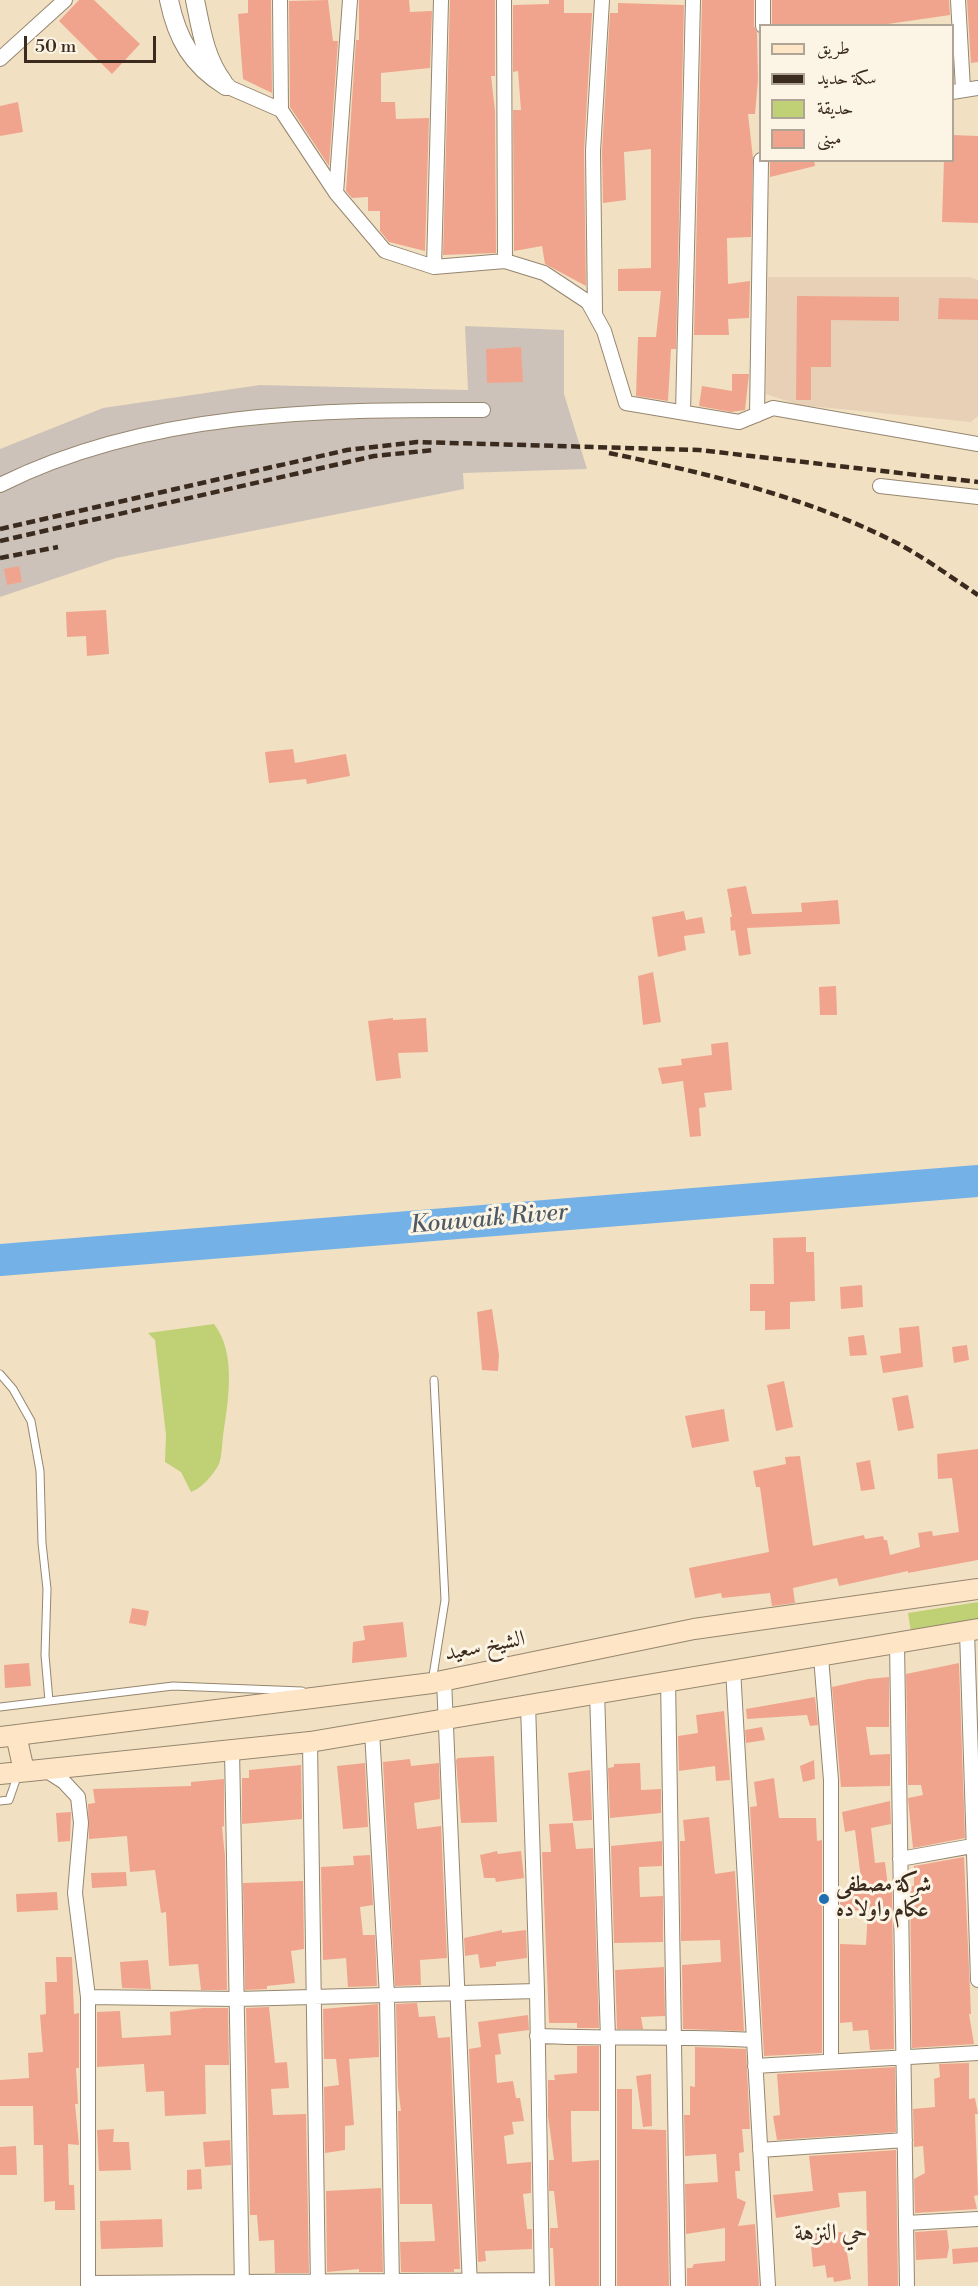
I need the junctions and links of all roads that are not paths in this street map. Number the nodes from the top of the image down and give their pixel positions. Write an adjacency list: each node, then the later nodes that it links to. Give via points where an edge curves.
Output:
1 (65, 0): 13 (street)
2 (169, 0): 14 (street, via 186,50 200,68)
3 (195, 0): 14 (street, via 212,64)
4 (280, 0): 17 (street)
5 (350, 0): 19 (street)
6 (441, 0): 21 (street)
7 (504, 0): 20 (street)
8 (602, 0): 22 (street, via 593,151)
9 (693, 0): 24 (street)
10 (763, 0): 12 (street)
11 (958, 0): 16 (street)
12 (763, 24)
13 (0, 59)
14 (226, 86): 17 (street)
15 (978, 88): 16 (street)
16 (958, 91)
17 (281, 110): 19 (street)
18 (761, 162): 25 (street)
19 (336, 193): 21 (street, via 385,251)
20 (506, 261): 21 (street); 22 (street, via 544,273 588,302)
21 (434, 267)
22 (595, 315): 24 (street, via 604,331 626,403)
23 (483, 410): 27 (street, via 362,409 233,420 122,439 30,470)
24 (683, 412): 25 (street, via 739,422)
25 (757, 415): 26 (street, via 773,408)
26 (978, 444)
27 (0, 485)
28 (880, 486): 29 (street)
29 (978, 497)
30 (0, 1374): 41 (lane, via 31,1421 40,1471)
31 (435, 1380): 38 (lane, via 446,1600)
32 (978, 1589): 38 (main road, الشيخ سعيد, via 694,1629)
33 (973, 1630): 34 (main road); 52 (street)
34 (897, 1643): 35 (main road); 53 (street)
35 (820, 1657): 36 (main road); 67 (street, via 831,1780)
36 (733, 1669): 37 (main road); 64 (street)
37 (668, 1679): 39 (main road); 62 (street)
38 (438, 1681): 40 (main road, الشيخ سعيد); 44 (street)
39 (597, 1692): 42 (main road); 63 (street)
40 (358, 1693): 41 (lane, via 173,1686); 46 (main road, الشيخ سعيد)
41 (49, 1701): 43 (lane)
42 (528, 1704): 44 (main road); 55 (street)
43 (0, 1707)
44 (446, 1720): 45 (main road); 56 (street)
45 (372, 1731): 47 (main road); 57 (street)
46 (8, 1736): 50 (main road)
47 (310, 1742): 48 (main road); 59 (street)
48 (232, 1750): 49 (main road); 60 (street)
49 (44, 1769): 50 (main road); 58 (street, via 78,1797 81,1823 75,1893)
50 (14, 1772): 51 (lane, via 9,1800)
51 (0, 1801)
52 (976, 1846): 53 (street); 54 (street)
53 (900, 1859): 66 (street)
54 (978, 1980)
55 (537, 1991): 56 (street); 61 (street)
56 (459, 1993): 57 (street); 78 (street)
57 (387, 1996): 59 (street); 73 (street)
58 (88, 1997): 60 (street); 75 (street)
59 (314, 1997): 60 (street); 77 (street)
60 (237, 1999): 76 (street)
61 (537, 2036): 63 (street); 74 (street)
62 (675, 2036): 63 (street); 64 (street); 80 (street)
63 (608, 2039): 79 (street)
64 (754, 2040): 68 (street)
65 (978, 2053): 66 (street)
66 (904, 2056): 67 (street); 69 (street)
67 (831, 2060): 68 (street)
68 (755, 2066): 70 (street)
69 (905, 2140): 70 (street); 72 (street)
70 (760, 2150): 81 (street)
71 (978, 2219): 72 (street)
72 (906, 2223): 82 (street)
73 (392, 2283): 77 (street); 78 (street)
74 (542, 2283): 78 (street)
75 (88, 2284): 76 (street)
76 (242, 2284): 77 (street)
77 (318, 2284)
78 (470, 2284)
79 (608, 2286)
80 (678, 2286)
81 (768, 2286)
82 (907, 2286)

